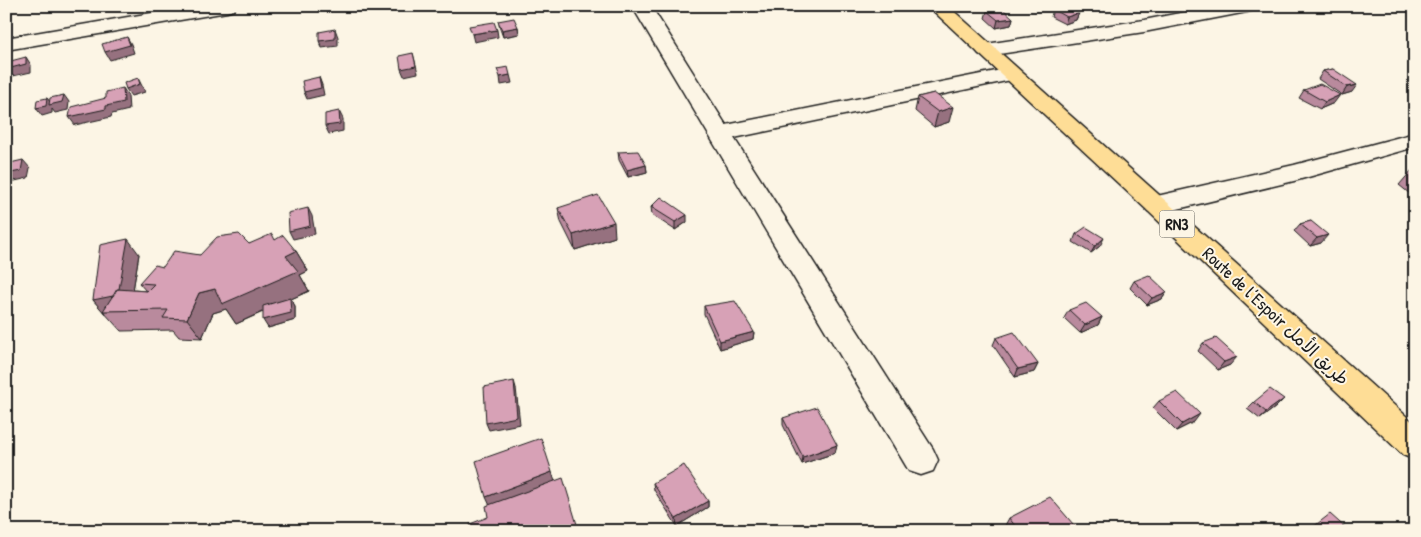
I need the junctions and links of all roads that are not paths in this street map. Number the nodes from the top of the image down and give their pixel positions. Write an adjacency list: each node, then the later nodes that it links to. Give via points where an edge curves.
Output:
1 (227, 6): 5 (street)
2 (641, 6): 8 (street)
3 (938, 6): 6 (highway, Route de l’Espoir طريق الأمل / RN3)
4 (1247, 6): 6 (street, via 1144,26)
5 (6, 44)
6 (986, 50): 7 (highway, Route de l’Espoir طريق الأمل / RN3)
7 (1011, 74): 8 (street); 10 (highway, Route de l’Espoir طريق الأمل / RN3)
8 (718, 134): 12 (street)
9 (1415, 140): 10 (street)
10 (1157, 206): 11 (highway, Route de l’Espoir طريق الأمل / RN3)
11 (1415, 445)
12 (921, 460)

